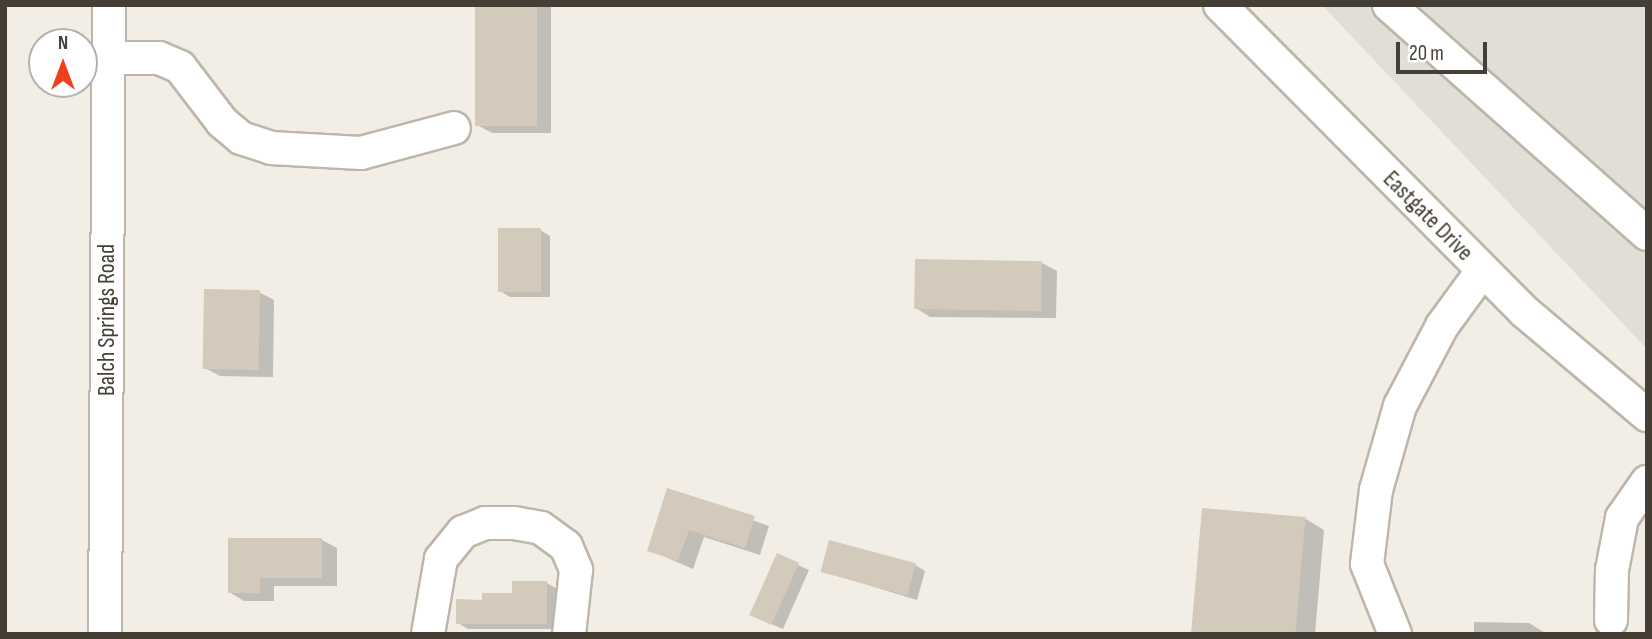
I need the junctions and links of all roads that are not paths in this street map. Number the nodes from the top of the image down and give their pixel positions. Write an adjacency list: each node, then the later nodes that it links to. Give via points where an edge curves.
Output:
1 (109, 5): 4 (street, Balch Springs Road)
2 (1389, 5): 6 (street)
3 (1227, 7): 7 (street, Eastgate Drive, via 1264,54)
4 (109, 58): 5 (street, via 159,58 180,67 222,122 241,138 271,148 362,153); 11 (street, Balch Springs Road)
5 (454, 128)
6 (1647, 234)
7 (1483, 270): 8 (street, Eastgate Drive); 14 (street, via 1442,326 1399,406 1376,490 1367,564)
8 (1647, 415)
9 (1647, 482): 10 (street, via 1622,518 1612,570)
10 (1611, 620)
11 (106, 634)
12 (428, 634): 13 (street, via 441,559 463,532 485,523 541,528 566,546 576,570)
13 (569, 634)
14 (1395, 634)

